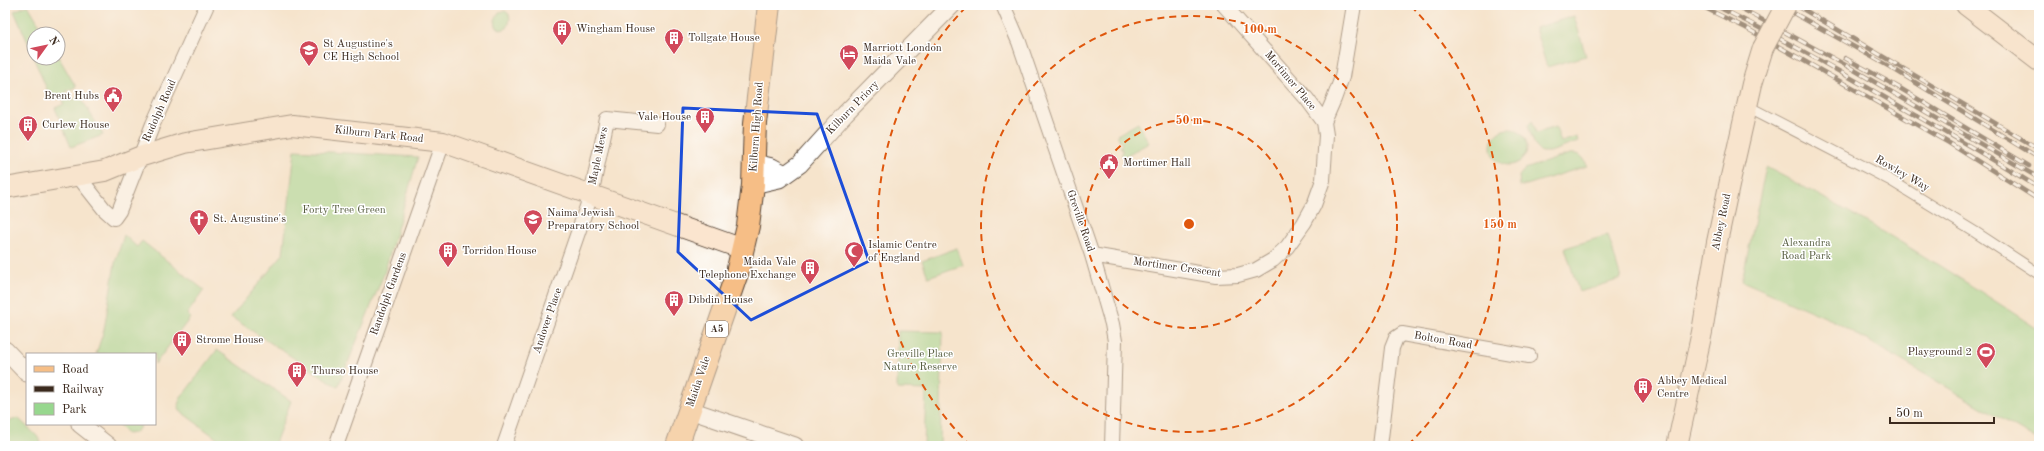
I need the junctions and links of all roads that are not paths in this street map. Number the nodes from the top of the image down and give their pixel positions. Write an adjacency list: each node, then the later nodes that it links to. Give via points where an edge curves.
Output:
1 (207, 5): 14 (street, Rudolph Road)
2 (769, 5): 15 (main road, Kilburn High Road / A5, via 755,123)
3 (952, 5): 16 (street, Kilburn Priory, via 845,114 800,164)
4 (1003, 5): 22 (street, Greville Road)
5 (1224, 5): 11 (street, Mortimer Place)
6 (1354, 5): 11 (street, Mortimer Crescent, via 1342,77)
7 (1786, 5): 10 (main road, Abbey Road, bridge, via 1757,63)
8 (1966, 5): 9 (main road)
9 (2039, 61)
10 (1747, 106): 23 (street, Rowley Way, via 1890,180); 36 (main road, Abbey Road)
11 (1324, 122): 22 (street, Mortimer Crescent, via 1326,135 1323,180 1314,205 1287,247 1273,260 1256,270 1238,275 1216,276)
12 (657, 124): 20 (street, Maple Mews, via 607,119)
13 (443, 142): 14 (main road, Kilburn Park Road, via 292,125 185,143); 20 (main road, Kilburn Park Road); 30 (street, Randolph Gardens)
14 (139, 157): 17 (main road, Kilburn Park Road, via 105,171); 17 (street, Rudolph Road, via 114,218)
15 (755, 163): 16 (street, via 772,167); 18 (main road, Kilburn High Road / A5)
16 (785, 174): 18 (street, Kilburn Priory, via 779,179)
17 (78, 176): 19 (main road, Kilburn Park Road)
18 (753, 185): 21 (main road, Kilburn High Road / A5)
19 (5, 188)
20 (591, 195): 21 (main road, Kilburn Park Road); 31 (street, Andover Place)
21 (743, 249): 27 (main road, Maida Vale / A5)
22 (1092, 254): 34 (street, Greville Road, via 1115,341)
23 (2039, 274)
24 (5, 350): 26 (street)
25 (1529, 356): 35 (street, Bolton Road, via 1402,334 1396,338 1392,348)
26 (26, 372)
27 (690, 410): 32 (main road, Maida Vale / A5); 33 (street)
28 (81, 425): 29 (street)
29 (108, 446)
30 (336, 446)
31 (504, 446)
32 (677, 446)
33 (795, 446)
34 (1112, 446)
35 (1380, 446)
36 (1677, 446)

